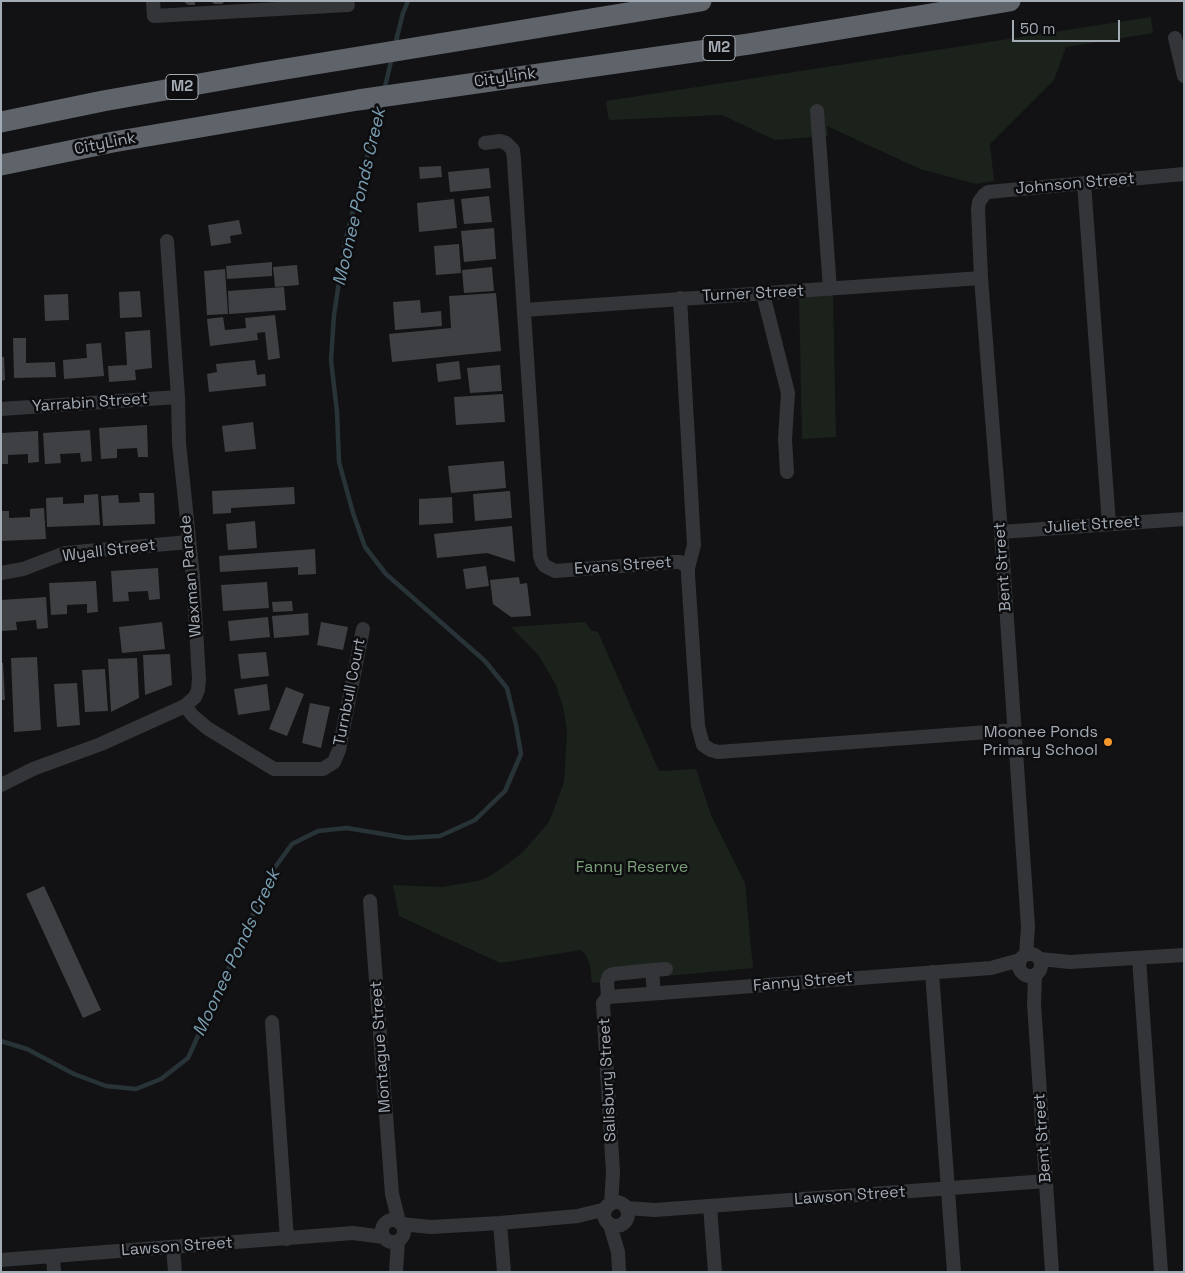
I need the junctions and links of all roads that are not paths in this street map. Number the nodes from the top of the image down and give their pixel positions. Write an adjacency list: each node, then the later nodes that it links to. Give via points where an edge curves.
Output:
1 (153, 1): 4 (street, via 154,16)
2 (700, 1): 8 (highway, M2, via 103,101)
3 (1010, 1): 10 (highway, CityLink / M2, via 749,44 358,100 113,142)
4 (348, 5)
5 (1175, 38): 6 (street)
6 (1184, 76)
7 (817, 111): 16 (street)
8 (1, 122)
9 (485, 143): 19 (street, Evans Street, via 500,141 513,150)
10 (1, 165)
11 (1184, 174): 12 (street, Johnson Street)
12 (1084, 183): 13 (street, Johnson Street, via 988,192 981,198); 24 (street)
13 (978, 209): 15 (street, Bent Street)
14 (167, 241): 20 (street, Waxman Parade)
15 (981, 278): 16 (street, Turner Street); 25 (street, Bent Street)
16 (830, 289): 17 (street, Turner Street)
17 (763, 294): 18 (street, Turner Street); 22 (street, via 788,393)
18 (680, 298): 19 (street, Turner Street); 27 (street, via 694,545)
19 (524, 310): 27 (street, Evans Street, via 542,562 555,570 675,562)
20 (178, 397): 21 (street, Yarrabin Street); 26 (street, Waxman Parade)
21 (1, 409)
22 (786, 472)
23 (1184, 519): 24 (street, Juliet Street)
24 (1109, 524): 25 (street, Juliet Street)
25 (1001, 532): 31 (street, Bent Street)
26 (189, 542): 28 (street, Wyall Street, via 65,553); 30 (street, Waxman Parade, via 199,678 195,697)
27 (688, 568): 31 (street, Evans Street, via 698,726 703,745 711,750)
28 (1, 574)
29 (363, 629): 30 (street, Turnbull Court, via 339,750 334,762 323,770 274,768 207,728)
30 (185, 706): 32 (street)
31 (1015, 730): 36 (street, Bent Street)
32 (1, 785)
33 (370, 901): 46 (street, Montague Street)
34 (1184, 955): 35 (street, Fanny Street)
35 (1139, 958): 36 (street, Fanny Street); 59 (street)
36 (1031, 966): 37 (street, Fanny Street); 41 (street, Bent Street)
37 (932, 972): 38 (street, Fanny Street); 42 (street)
38 (654, 993): 39 (street, Fanny Street); 39 (street, Salisbury Street, via 659,970 609,976 607,982)
39 (612, 996): 44 (street, Salisbury Street, via 604,1003)
40 (272, 1022): 47 (street)
41 (1046, 1181): 42 (street, Lawson Street); 58 (street, Bent Street)
42 (947, 1189): 43 (street, Lawson Street); 57 (street)
43 (710, 1206): 44 (street, Lawson Street); 56 (street)
44 (616, 1214): 45 (street, Lawson Street); 55 (street, Salisbury Street)
45 (500, 1223): 46 (street, Lawson Street); 54 (street)
46 (393, 1231): 47 (street, Lawson Street); 51 (street, Montague Street)
47 (287, 1239): 48 (street, Lawson Street)
48 (173, 1247): 49 (street, Lawson Street); 53 (street)
49 (53, 1256): 50 (street, Lawson Street); 52 (street)
50 (1, 1260)
51 (396, 1271)
52 (54, 1272)
53 (175, 1272)
54 (504, 1272)
55 (619, 1272)
56 (715, 1272)
57 (954, 1272)
58 (1052, 1272)
59 (1161, 1272)

